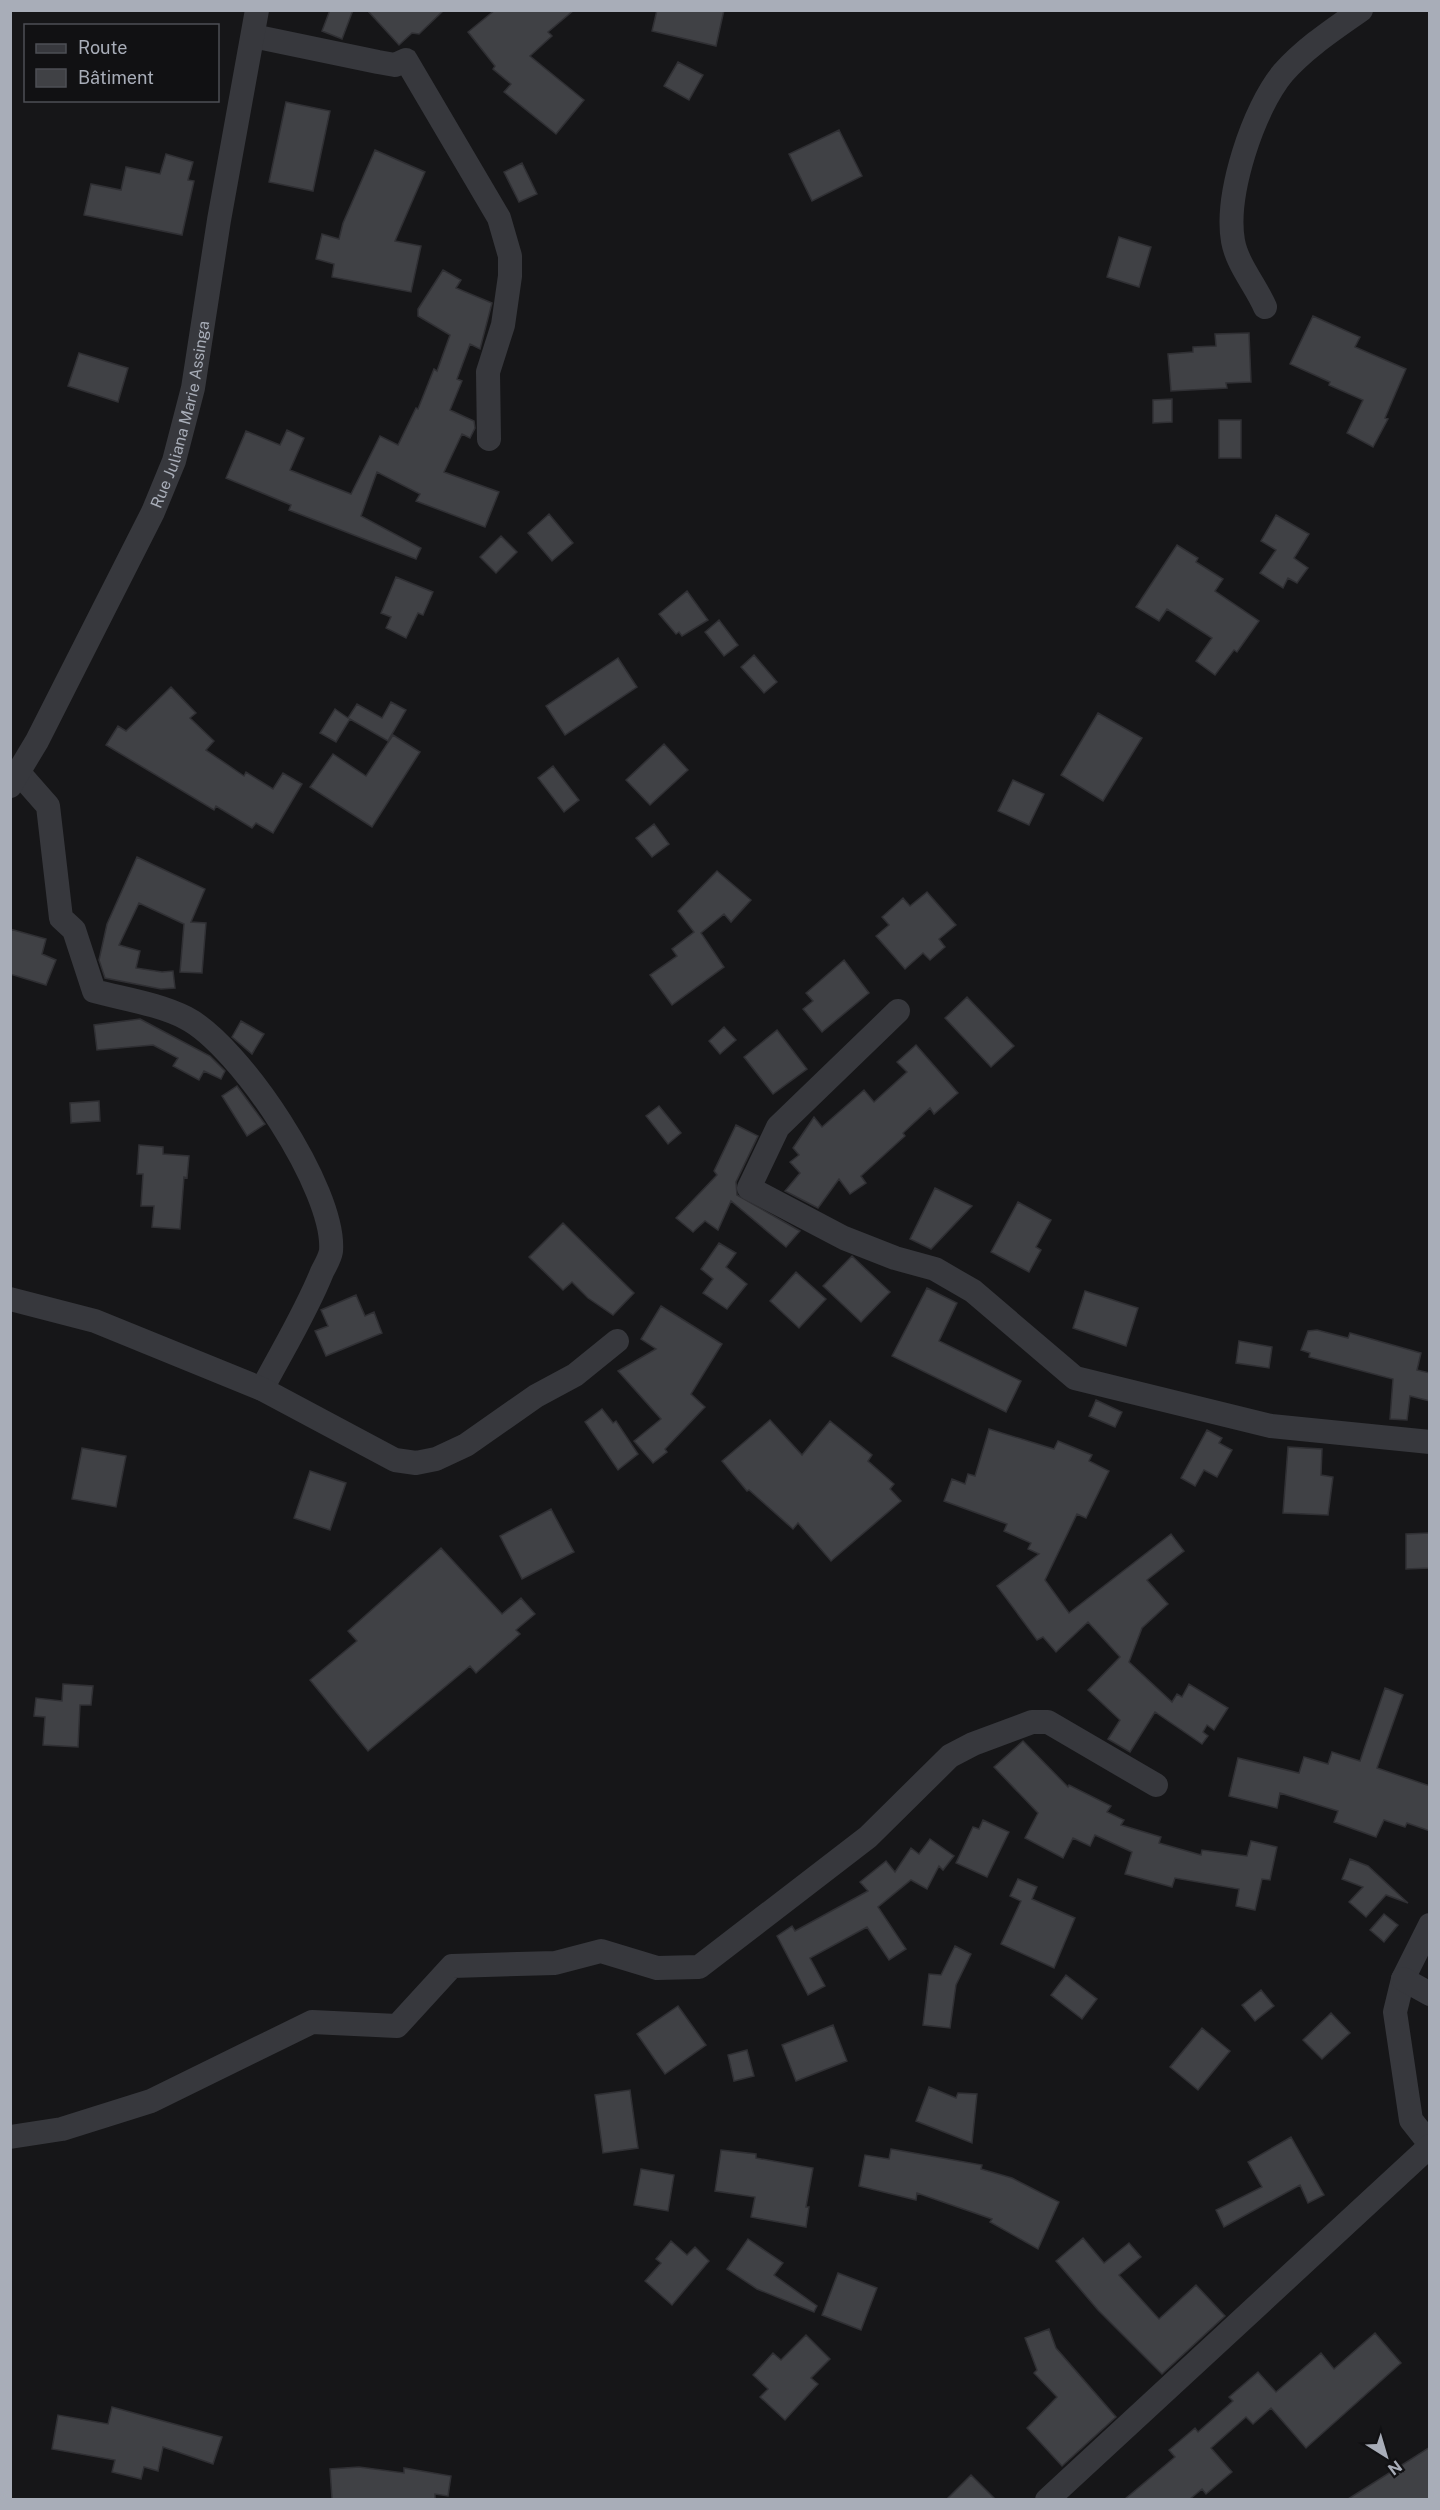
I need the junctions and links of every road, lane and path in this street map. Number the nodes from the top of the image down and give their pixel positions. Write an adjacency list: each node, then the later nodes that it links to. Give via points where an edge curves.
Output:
1 (257, 10): 3 (street, Rue Juliana Marie Assinga)
2 (1361, 10): 4 (street, via 1303,52 1282,74 1264,101 1246,150 1232,216 1233,242)
3 (253, 36): 5 (street, via 378,62 395,64 406,60 499,218 510,256 510,276 503,325 488,372); 6 (street, Rue Juliana Marie Assinga, via 193,388 174,461 153,512)
4 (1265, 307)
5 (489, 439)
6 (15, 779): 10 (street, via 48,806 61,918 74,930 94,991 186,1018 207,1034 231,1056 273,1111 319,1195 331,1252)
7 (898, 1011): 11 (street, via 778,1127 749,1188 844,1238 935,1269 973,1291 1075,1378 1271,1426)
8 (10, 1299): 10 (street, via 95,1321)
9 (618, 1341): 10 (street, via 575,1375 536,1396 466,1445 436,1459 416,1463 395,1460)
10 (262, 1389)
11 (1430, 1442)
12 (1156, 1785): 16 (street, via 1048,1722 1032,1722 950,1756 868,1837 699,1966 657,1968 601,1951 555,1963 452,1966 397,2026 312,2022 151,2101 62,2129)
13 (1430, 1925): 14 (street)
14 (1403, 1979): 15 (street); 17 (street, via 1395,2012 1411,2120)
15 (1430, 1994)
16 (10, 2137)
17 (1430, 2145): 18 (street)
18 (1047, 2499)

